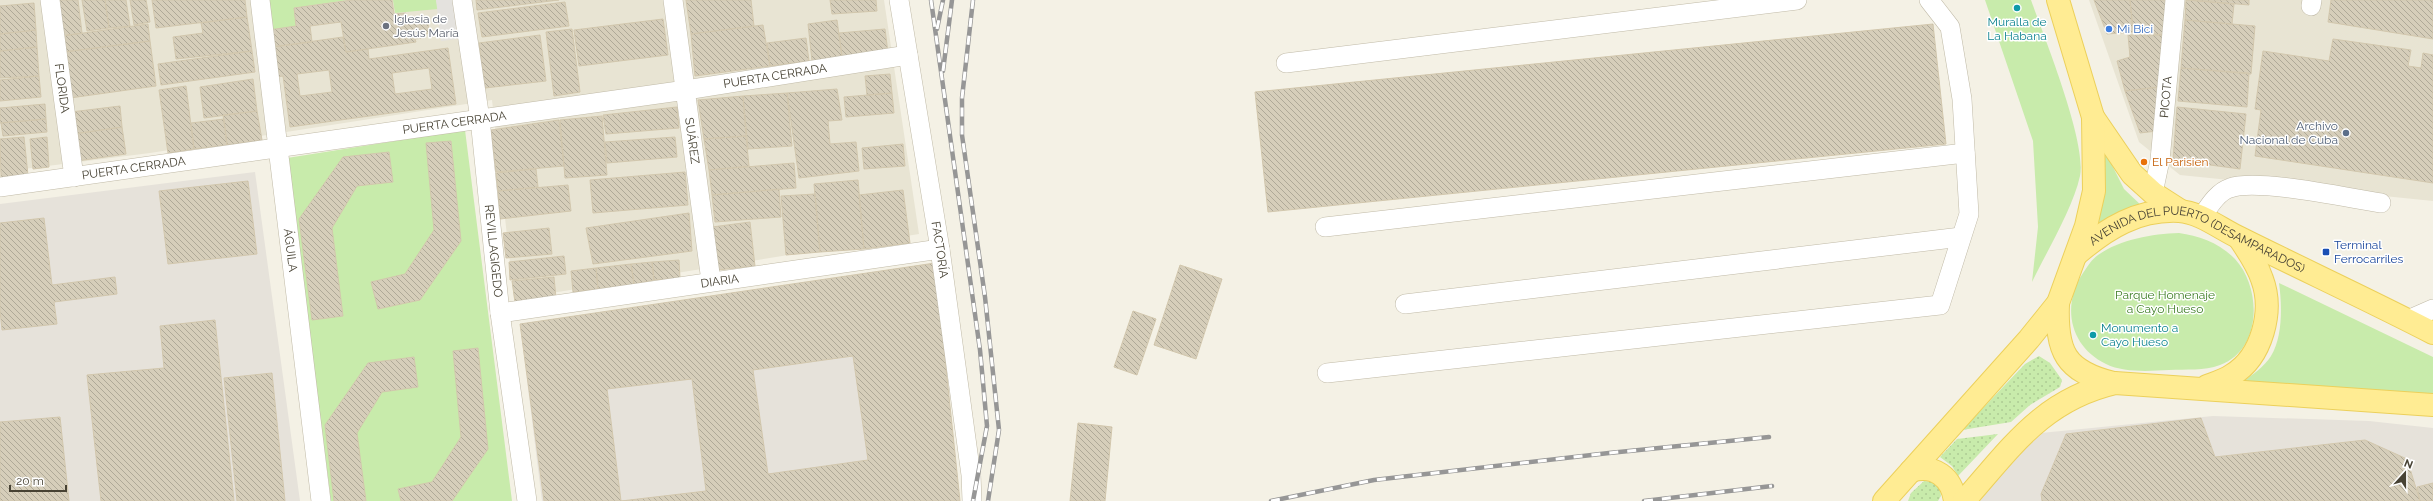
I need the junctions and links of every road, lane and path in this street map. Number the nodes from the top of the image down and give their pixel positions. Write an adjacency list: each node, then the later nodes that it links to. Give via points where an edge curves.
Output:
1 (50, 0): 17 (street, FLORIDA)
2 (260, 0): 15 (street, ÁGUILA)
3 (462, 0): 14 (street, REVILLAGIGEDO)
4 (673, 0): 12 (street, SUÁREZ)
5 (899, 0): 10 (street, FACTORÍA)
6 (1797, 0): 11 (street)
7 (1929, 0): 16 (street, via 1950,27 1962,99)
8 (2058, 0): 13 (main road)
9 (2175, 0): 19 (street, PICOTA, via 2160,160)
10 (908, 55): 12 (street, PUERTA CERRADA); 25 (street, FACTORÍA)
11 (1286, 63)
12 (686, 90): 14 (street, PUERTA CERRADA); 27 (street, SUÁREZ)
13 (2093, 117): 19 (main road, via 2132,174); 26 (main road, via 2094,191)
14 (480, 119): 15 (street, PUERTA CERRADA); 31 (street, REVILLAGIGEDO)
15 (277, 148): 17 (street, PUERTA CERRADA); 39 (street, ÁGUILA)
16 (1965, 153): 22 (street); 23 (street, via 1968,214)
17 (74, 176): 18 (street, PUERTA CERRADA)
18 (0, 188)
19 (2153, 193): 21 (main road)
20 (2381, 203): 21 (street, via 2253,184 2229,188 2211,203)
21 (2191, 214): 24 (main road, AVENIDA DEL PUERTO (DESAMPARADOS)); 26 (main road, AVENIDA DEL PUERTO (DESAMPARADOS), via 2149,212 2128,219 2096,237)
22 (1325, 227)
23 (1961, 237): 29 (street); 34 (street, via 1940,305)
24 (2239, 238): 32 (main road, AVENIDA DEL PUERTO (DESAMPARADOS)); 36 (main road, via 2263,280 2267,314 2254,354 2244,366 2232,375)
25 (940, 249): 27 (street, DIARIA); 41 (street, FACTORÍA, via 971,475)
26 (2076, 255): 28 (main road, AVENIDA DEL PUERTO (DESAMPARADOS))
27 (711, 281): 31 (street, DIARIA)
28 (2058, 303): 35 (main road, via 2057,324 2060,341 2068,357 2077,369); 38 (main road, AVENIDA DEL PUERTO (DESAMPARADOS))
29 (1405, 304)
30 (2433, 309): 32 (street)
31 (500, 312): 40 (street, REVILLAGIGEDO)
32 (2408, 320): 33 (main road, AVENIDA DEL PUERTO (DESAMPARADOS))
33 (2433, 333)
34 (1327, 373)
35 (2115, 383): 36 (main road); 44 (main road, via 2076,395 2032,424)
36 (2203, 387): 37 (main road)
37 (2433, 405)
38 (1902, 485): 42 (main road, AVENIDA DEL PUERTO (DESAMPARADOS)); 43 (main road, via 1921,468 1938,472 1952,485)
39 (321, 501)
40 (527, 501)
41 (972, 501)
42 (1884, 501)
43 (1955, 501)
44 (1964, 501)

